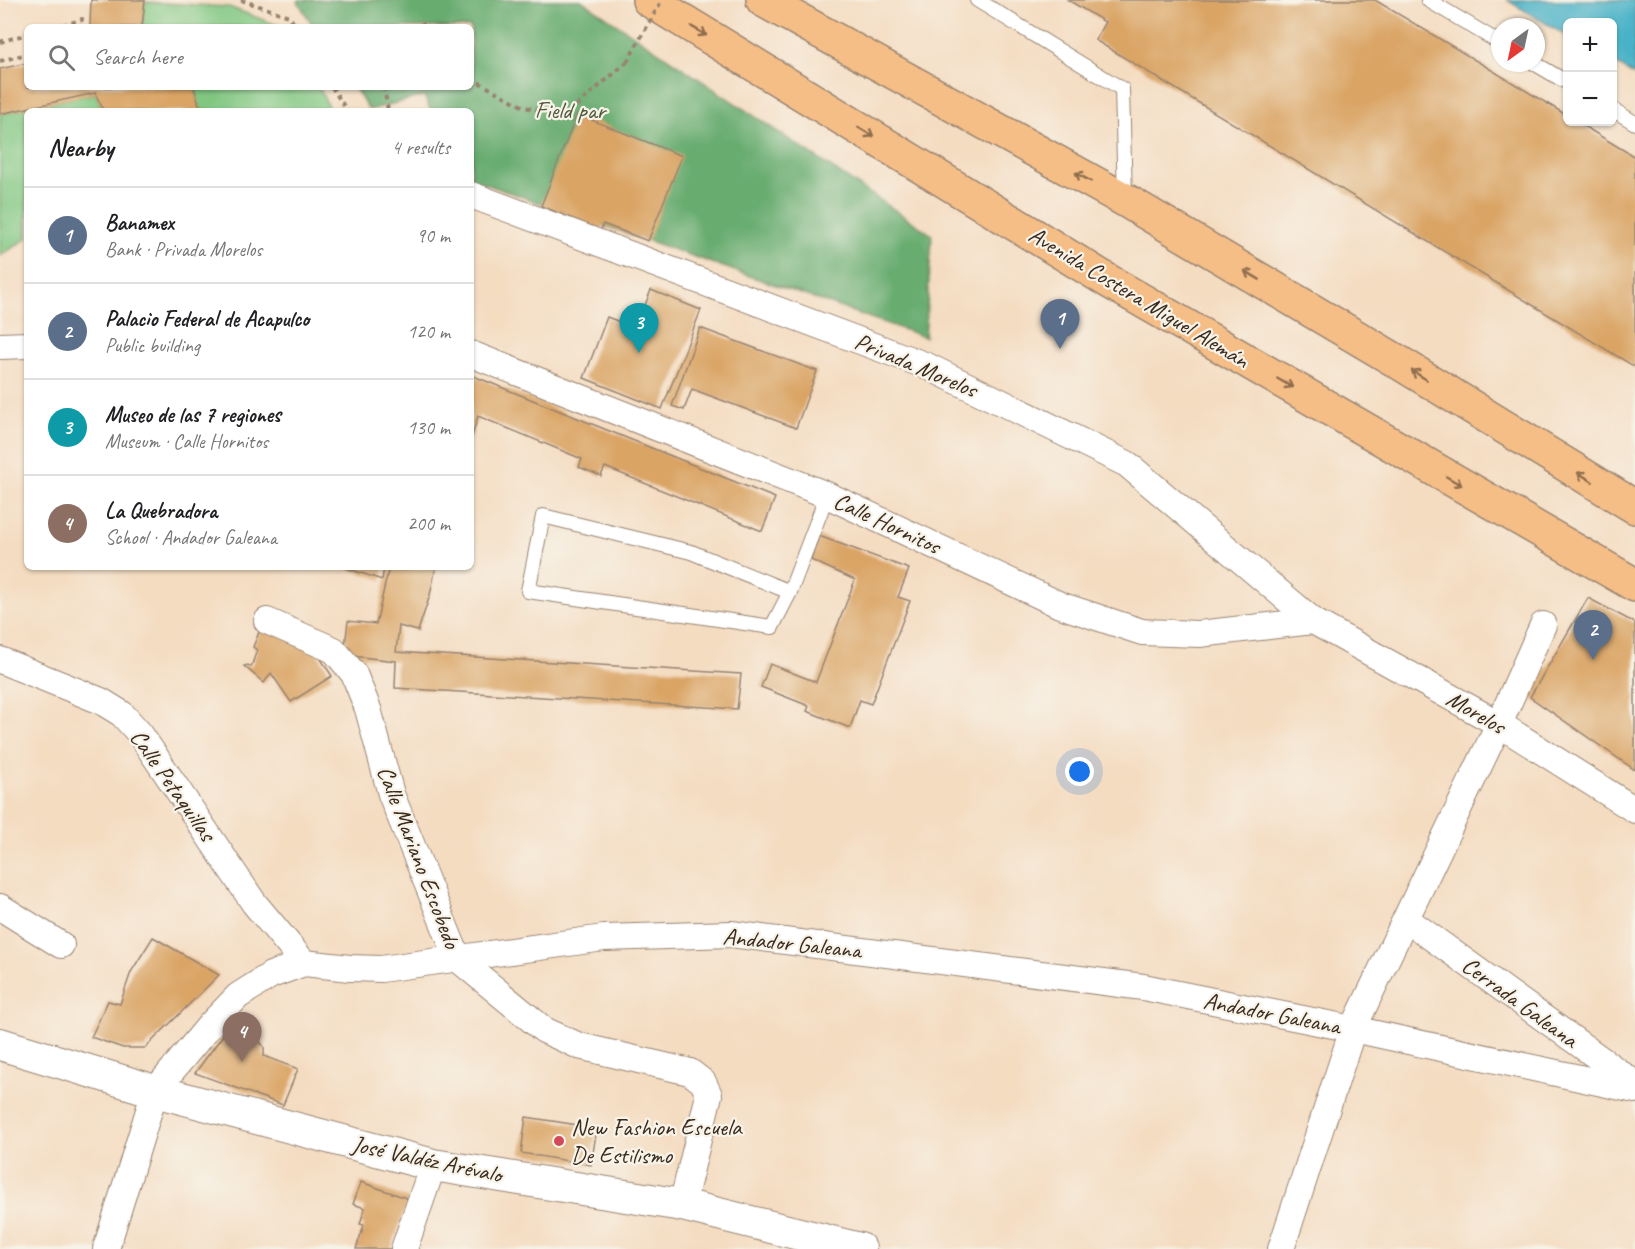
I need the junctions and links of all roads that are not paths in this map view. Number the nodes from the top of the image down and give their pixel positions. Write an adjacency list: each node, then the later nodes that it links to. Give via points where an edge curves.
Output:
1 (649, 0): 17 (main road, Avenida Costera Miguel Alemán, one-way to 17, via 1110,282)
2 (763, 0): 11 (main road, one-way to 2)
3 (977, 0): 11 (lane, via 1122,89)
4 (1428, 0): 5 (lane)
5 (1491, 38)
6 (1545, 69): 7 (lane)
7 (1563, 80)
8 (1617, 112): 9 (lane)
9 (1635, 123)
10 (474, 196): 20 (street, Privada Morelos, via 927,366 1127,464)
11 (1125, 200): 16 (main road, one-way to 11)
12 (24, 345): 13 (street)
13 (0, 346)
14 (474, 355): 15 (street, Calle Hornitos)
15 (827, 495): 18 (lane); 20 (street, Calle Hornitos, via 1060,605 1142,632 1199,634)
16 (1635, 507)
17 (1635, 585)
18 (790, 592): 18 (lane, via 692,552 543,516 528,591 772,627)
19 (267, 621): 28 (street, Calle Mariano Escobedo, via 333,650 354,674 368,709 391,794)
20 (1312, 621): 23 (street, Morelos)
21 (1543, 625): 23 (street)
22 (0, 660): 29 (street, Calle Petaquillas, via 101,701 122,714 140,734 254,903)
23 (1499, 724): 24 (street, Morelos); 26 (street)
24 (1635, 810)
25 (0, 907): 27 (street)
26 (1406, 919): 30 (street); 32 (street, Cerrada Galeana)
27 (61, 945)
28 (458, 959): 29 (street, Andador Galeana, via 381,969); 30 (street, Andador Galeana, via 604,938 731,934 1143,987); 36 (street, Calle Mariano Escobedo, via 544,1030 579,1046 690,1072 704,1082 709,1095)
29 (304, 963): 34 (street, Andador Galeana, via 271,975 238,996)
30 (1353, 1029): 33 (street, Andador Galeana); 40 (street)
31 (0, 1044): 34 (street, José Valdéz Arévalo)
32 (1635, 1084)
33 (1635, 1090)
34 (155, 1091): 35 (street, José Valdéz Arévalo); 37 (street, Andador Galeana)
35 (433, 1165): 36 (street, José Valdéz Arévalo); 38 (street)
36 (682, 1205): 39 (street, José Valdéz Arévalo)
37 (106, 1249)
38 (404, 1249)
39 (860, 1249)
40 (1281, 1249)

